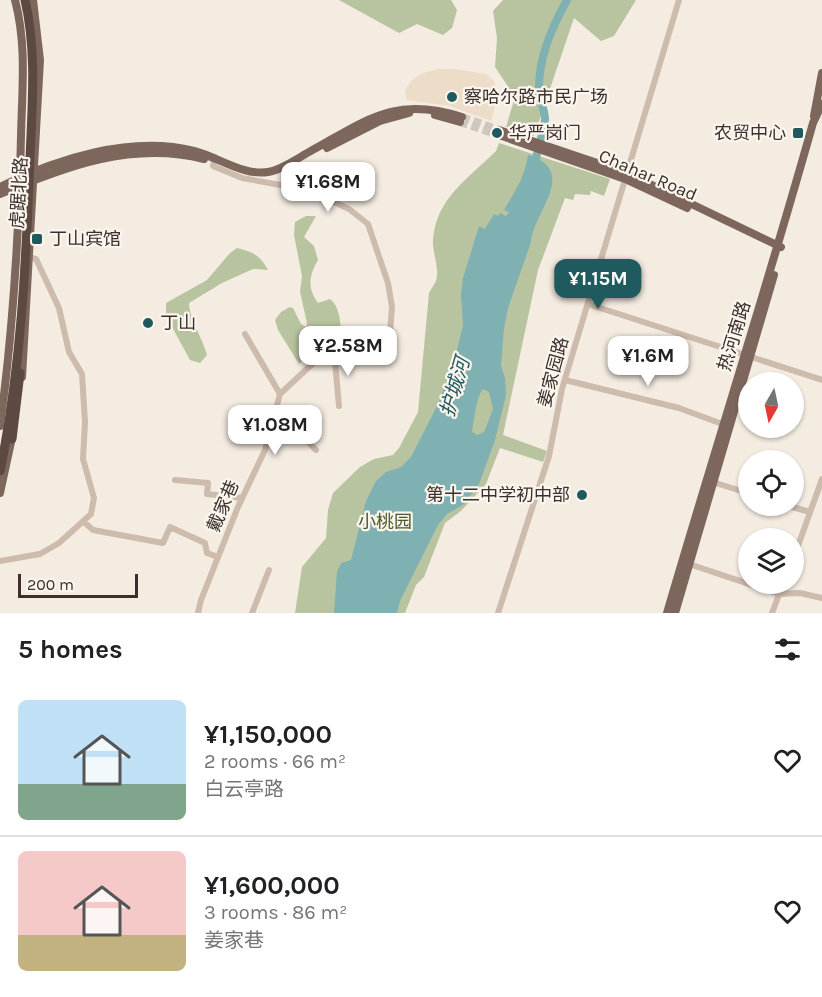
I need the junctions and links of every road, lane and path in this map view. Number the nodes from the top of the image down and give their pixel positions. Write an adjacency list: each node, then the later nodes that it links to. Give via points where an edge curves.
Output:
1 (17, 0): 14 (main road, 虎踞北路, via 23,59); 19 (highway, via 25,25 27,59)
2 (25, 0): 19 (highway, bridge, via 33,60)
3 (33, 0): 12 (main road, 虎踞北路, via 40,60)
4 (680, 0): 13 (street, 姜家园路)
5 (822, 73): 9 (main road)
6 (822, 104): 9 (main road, 热河南路)
7 (822, 112): 17 (main road, 热河南路)
8 (461, 120): 11 (main road, via 430,114 398,114 269,176 245,174)
9 (813, 123): 17 (main road, 热河南路)
10 (499, 133): 13 (main road, Chahar Road)
11 (214, 160): 12 (main road, via 169,152 135,153 93,159); 22 (street, via 213,166 242,178 308,190 349,209 368,224 390,291 389,345)
12 (35, 176): 14 (main road); 18 (main road, 虎踞北路)
13 (626, 176): 17 (main road, Chahar Road); 20 (street, 姜家园路)
14 (20, 181): 15 (main road); 16 (main road); 30 (main road, 虎踞北路)
15 (0, 187)
16 (0, 194)
17 (779, 249): 23 (main road, 热河南路)
18 (30, 257): 31 (main road, 虎踞北路, via 21,398); 43 (street, via 36,259 55,299 69,352 82,374 83,459 94,498 91,514)
19 (21, 270): 30 (main road); 31 (highway, bridge, via 23,329); 33 (highway, bridge, via 10,397); 34 (highway, bridge, via 14,397)
20 (588, 304): 23 (street); 24 (street, 姜家园路)
21 (245, 334): 26 (street)
22 (334, 351): 26 (street, via 324,353); 27 (street)
23 (747, 356): 25 (street); 29 (main road, 热河南路)
24 (565, 380): 29 (street, via 679,408); 55 (street, 姜家园路, via 549,456)
25 (822, 380)
26 (280, 394): 28 (street, 戴家巷)
27 (339, 406)
28 (272, 425): 32 (street, via 302,435); 40 (street, 戴家巷)
29 (726, 426): 37 (main road, 热河南路)
30 (0, 428)
31 (12, 439): 39 (main road, 虎踞北路)
32 (316, 450)
33 (0, 453)
34 (0, 471)
35 (822, 479): 42 (street)
36 (175, 480): 40 (street, via 207,483 207,494)
37 (710, 482): 38 (street); 47 (main road, 热河南路)
38 (738, 490)
39 (0, 493)
40 (242, 498): 45 (street, 戴家巷)
41 (804, 510): 42 (street)
42 (810, 512): 44 (street)
43 (84, 522): 45 (street, via 93,530 163,543 171,527 204,543 207,554); 46 (street, via 40,554)
44 (804, 529)
45 (218, 557): 53 (street, 戴家巷)
46 (0, 561)
47 (686, 563): 49 (street); 56 (main road, 热河南路); 57 (main road, 热河南路)
48 (269, 570): 54 (street)
49 (738, 580)
50 (779, 594): 58 (street)
51 (804, 594): 52 (street)
52 (822, 598)
53 (198, 613)
54 (252, 613)
55 (498, 613)
56 (668, 613)
57 (675, 613)
58 (772, 613)

